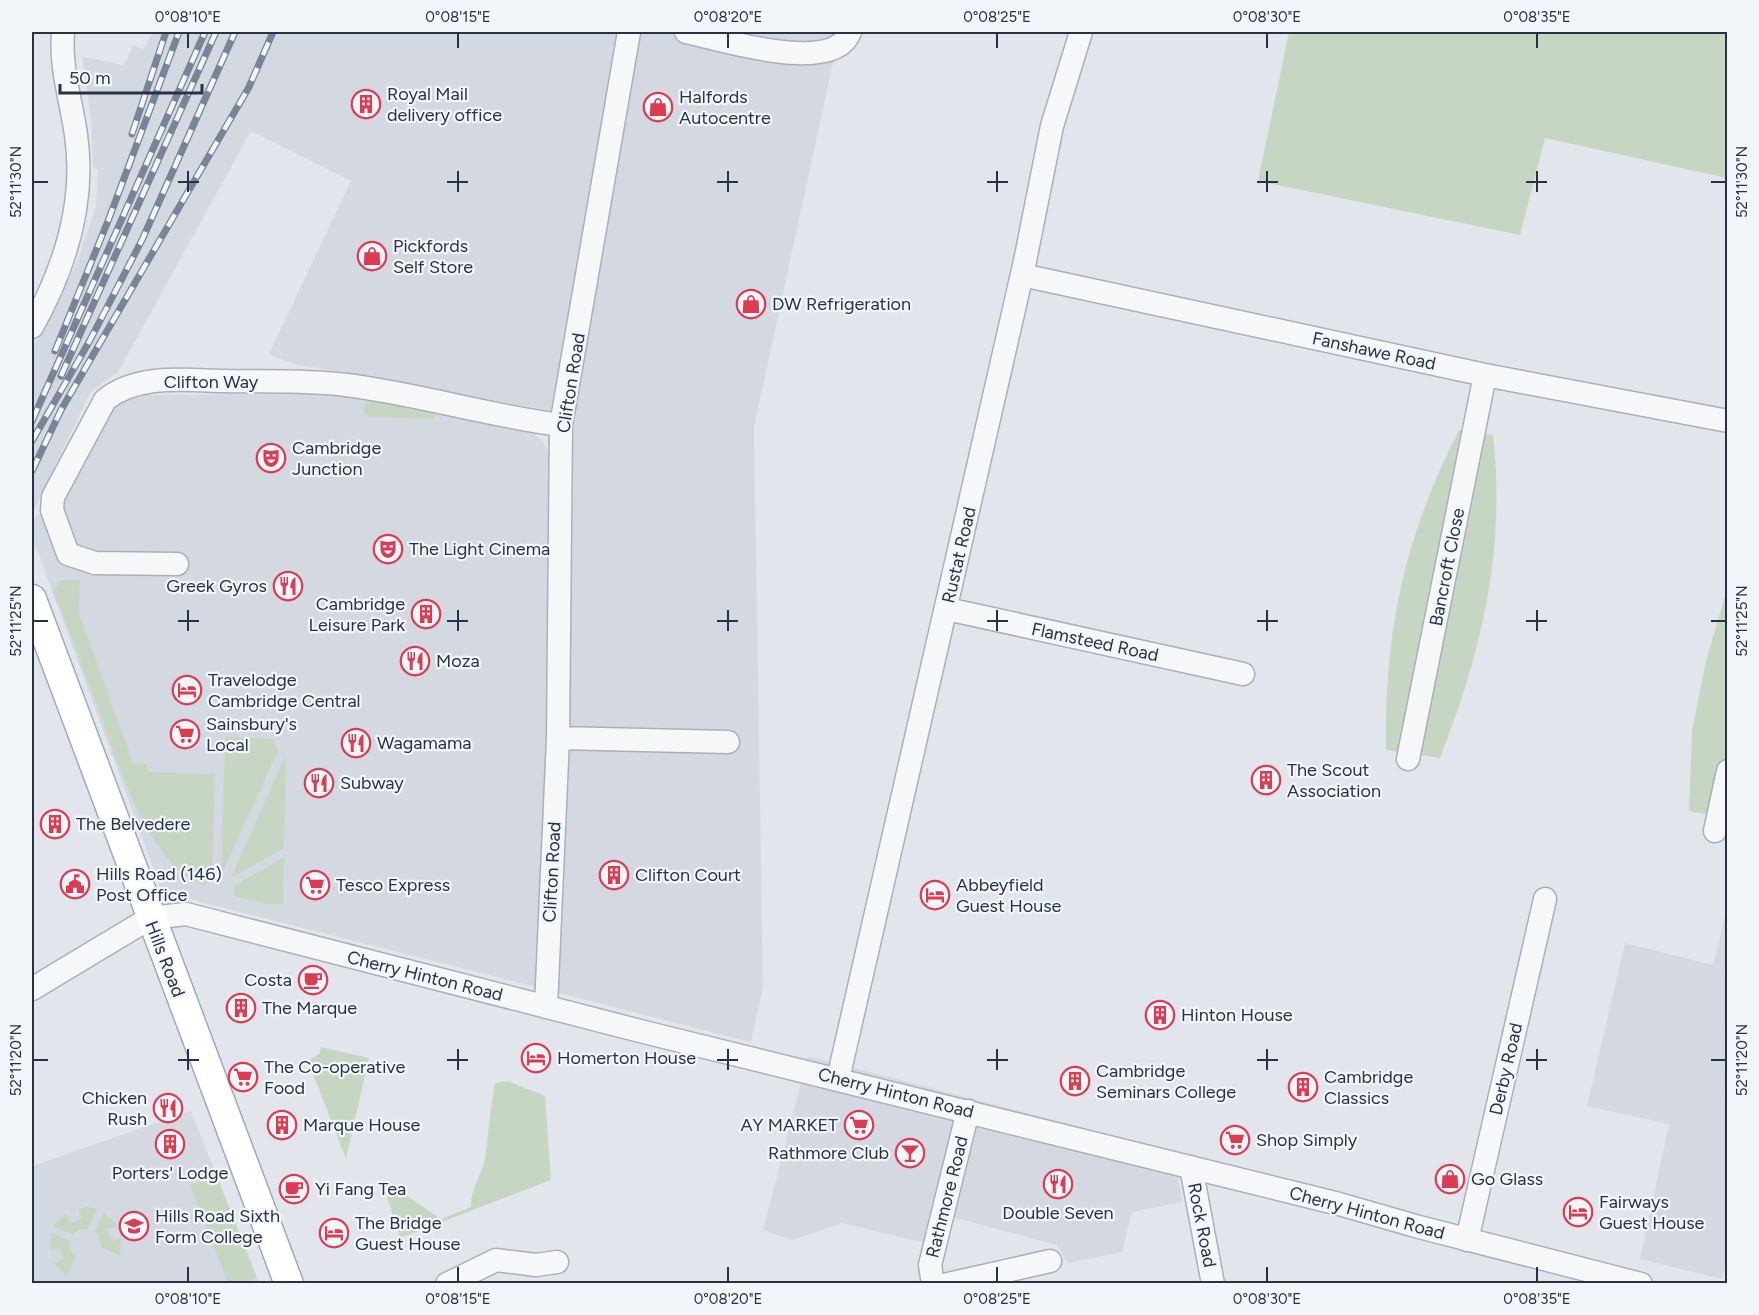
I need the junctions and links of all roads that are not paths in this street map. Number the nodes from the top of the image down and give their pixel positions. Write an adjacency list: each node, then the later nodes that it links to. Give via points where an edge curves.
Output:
1 (63, 32): 7 (street, via 61,58 79,154 78,192 64,259)
2 (628, 32): 10 (street, Clifton Road)
3 (686, 32): 4 (street, via 790,54 833,50)
4 (850, 32)
5 (1081, 32): 6 (street, Rustat Road, via 1052,126)
6 (1022, 275): 8 (street, Fanshawe Road); 13 (street, Rustat Road)
7 (32, 327)
8 (1485, 375): 9 (street, Fanshawe Road); 17 (street, Bancroft Close)
9 (1728, 421)
10 (561, 425): 11 (street, Clifton Way, via 502,417 344,384 179,378 116,391 105,400 56,488 52,510 68,554 95,563); 15 (street, Clifton Road)
11 (177, 564)
12 (32, 599): 21 (main road, Hills Road)
13 (947, 609): 14 (street, Flamsteed Road); 24 (street, Rustat Road)
14 (1243, 674)
15 (558, 738): 16 (street); 23 (street, Clifton Road)
16 (728, 742)
17 (1408, 759)
18 (1728, 771): 19 (street)
19 (1715, 831)
20 (1546, 897): 27 (street, Derby Road)
21 (150, 918): 22 (street); 23 (street, Cherry Hinton Road, via 186,914); 30 (main road, Hills Road)
22 (32, 989)
23 (546, 1007): 24 (street, Cherry Hinton Road)
24 (838, 1079): 25 (street, Cherry Hinton Road)
25 (968, 1111): 26 (street, Cherry Hinton Road); 32 (street, Rathmore Road, via 930,1265)
26 (1191, 1167): 27 (street, Cherry Hinton Road); 34 (street, Rock Road)
27 (1467, 1239): 35 (street, Cherry Hinton Road)
28 (1050, 1261): 33 (street)
29 (557, 1262): 31 (street, via 536,1265 496,1260)
30 (289, 1284)
31 (447, 1284)
32 (933, 1284)
33 (948, 1284)
34 (1213, 1284)
35 (1641, 1284)

